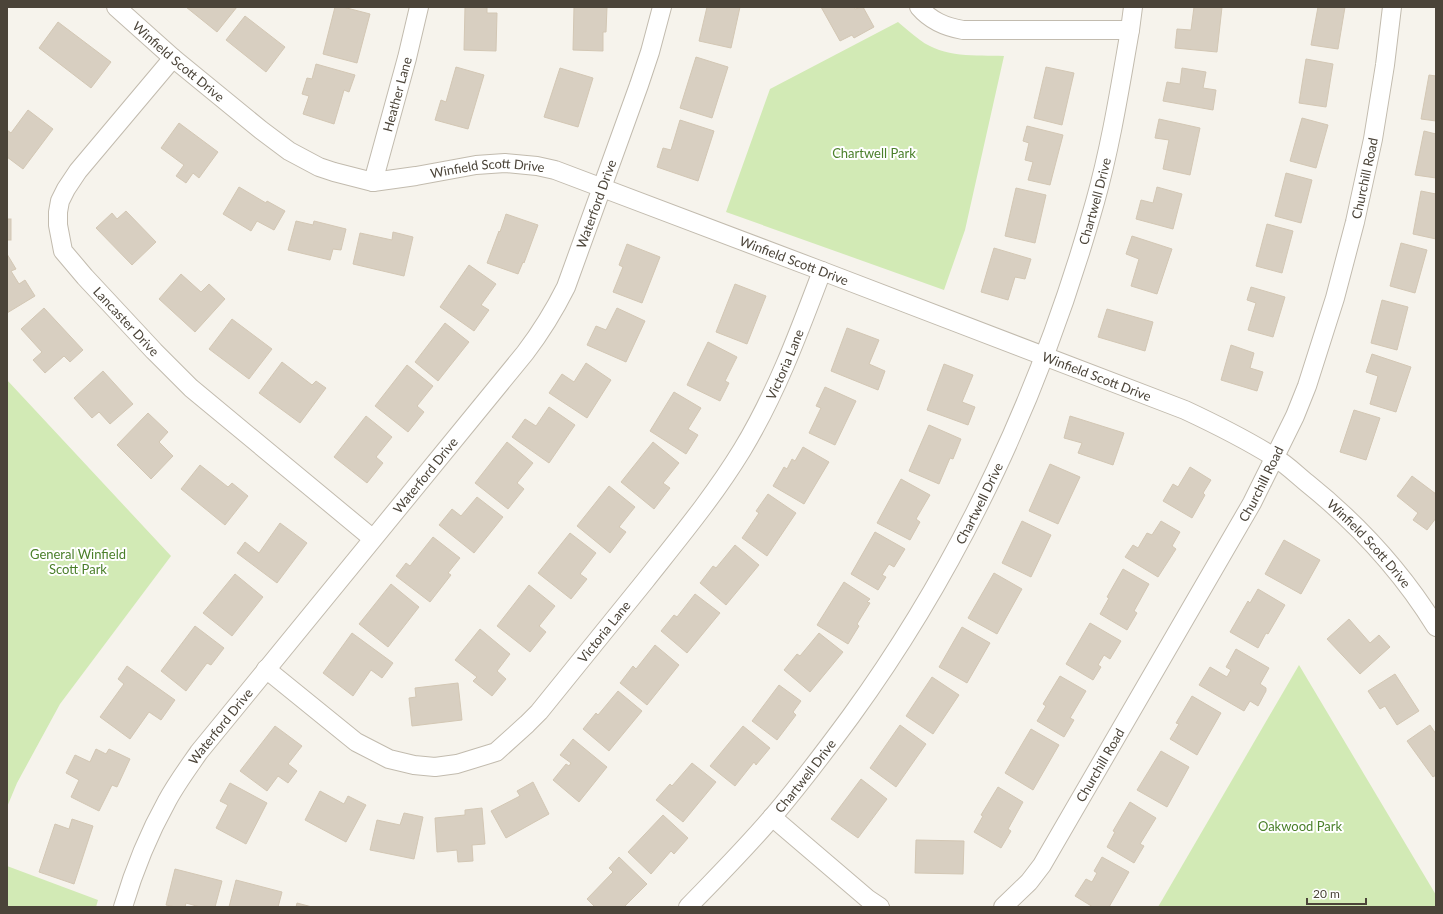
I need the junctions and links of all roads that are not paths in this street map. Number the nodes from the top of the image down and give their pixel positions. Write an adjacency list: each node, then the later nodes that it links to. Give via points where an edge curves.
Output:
1 (116, 7): 8 (street, Winfield Scott Drive)
2 (419, 7): 9 (street, Heather Lane)
3 (662, 7): 10 (street, Waterford Drive, via 639,85)
4 (919, 7): 7 (street, via 938,23 964,30)
5 (1133, 7): 7 (street, Chartwell Drive)
6 (1392, 7): 13 (street, Churchill Road, via 1385,65 1355,222 1307,386 1296,416)
7 (1130, 30): 12 (street, Chartwell Drive, via 1112,132 1096,199 1078,260)
8 (173, 58): 9 (street, Winfield Scott Drive, via 289,151 319,167); 14 (street, Lancaster Drive, via 78,171 66,189 60,200 58,212 63,251 191,388)
9 (373, 182): 10 (street, Winfield Scott Drive, via 505,162 549,169)
10 (601, 187): 11 (street, Winfield Scott Drive); 14 (street, Waterford Drive, via 566,287 544,328)
11 (822, 270): 12 (street, Winfield Scott Drive); 16 (street, Victoria Lane, via 790,354 765,408 717,489 538,712 496,752 457,764 434,767 414,766 389,759 356,742)
12 (1044, 355): 13 (street, Winfield Scott Drive, via 1185,410); 17 (street, Chartwell Drive, via 1009,441 982,498 920,613 852,715)
13 (1275, 457): 15 (street, Winfield Scott Drive, via 1322,495 1375,546 1395,569); 21 (street, Churchill Road, via 1248,510 1042,865 1029,882)
14 (372, 538): 16 (street, Waterford Drive)
15 (1436, 627)
16 (266, 669): 18 (street, Waterford Drive, via 199,752 168,799 139,860)
17 (772, 817): 19 (street, Chartwell Drive); 20 (street)
18 (123, 907)
19 (688, 907)
20 (880, 907)
21 (1003, 907)

